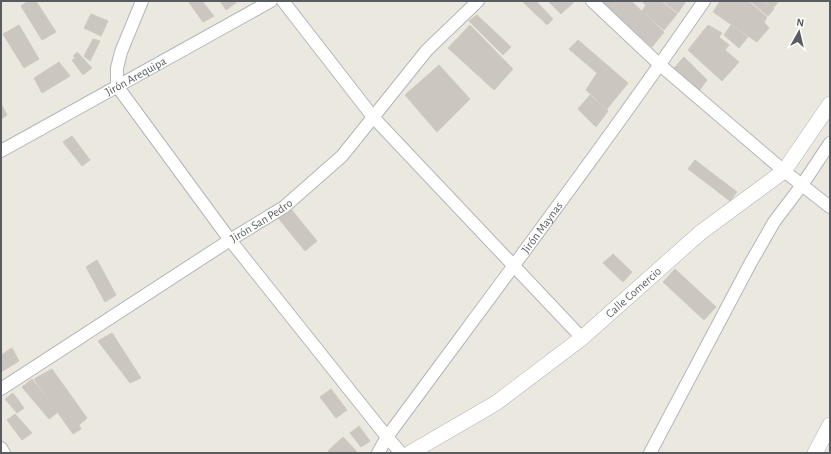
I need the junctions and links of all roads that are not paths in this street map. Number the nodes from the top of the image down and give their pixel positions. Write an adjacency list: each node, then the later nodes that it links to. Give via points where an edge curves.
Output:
1 (142, 1): 8 (street, via 120,52)
2 (271, 1): 8 (street, Jirón Arequipa)
3 (283, 1): 10 (street)
4 (478, 1): 10 (street, Jirón San Pedro, via 427,50)
5 (592, 1): 7 (street)
6 (704, 1): 7 (street, Jirón Maynas)
7 (660, 65): 13 (street); 17 (street, Jirón Maynas)
8 (117, 86): 12 (street, Jirón Arequipa); 16 (street)
9 (830, 104): 13 (street, Calle Comercio)
10 (373, 117): 16 (street, Jirón San Pedro, via 342,156 284,207); 17 (street)
11 (830, 143): 14 (street)
12 (1, 151)
13 (784, 172): 14 (street); 18 (street, Calle Comercio, via 700,234)
14 (802, 185): 15 (street); 27 (street, via 774,222)
15 (830, 207)
16 (230, 240): 19 (street, Jirón San Pedro); 21 (street)
17 (514, 266): 18 (street); 21 (street, Jirón Maynas)
18 (582, 338): 26 (street, Calle Comercio, via 496,404)
19 (1, 389)
20 (830, 425): 28 (street)
21 (387, 437): 24 (street, Jirón Maynas); 25 (street)
22 (1, 448): 23 (street)
23 (4, 453)
24 (378, 453)
25 (401, 453)
26 (410, 453)
27 (650, 453)
28 (815, 453)

